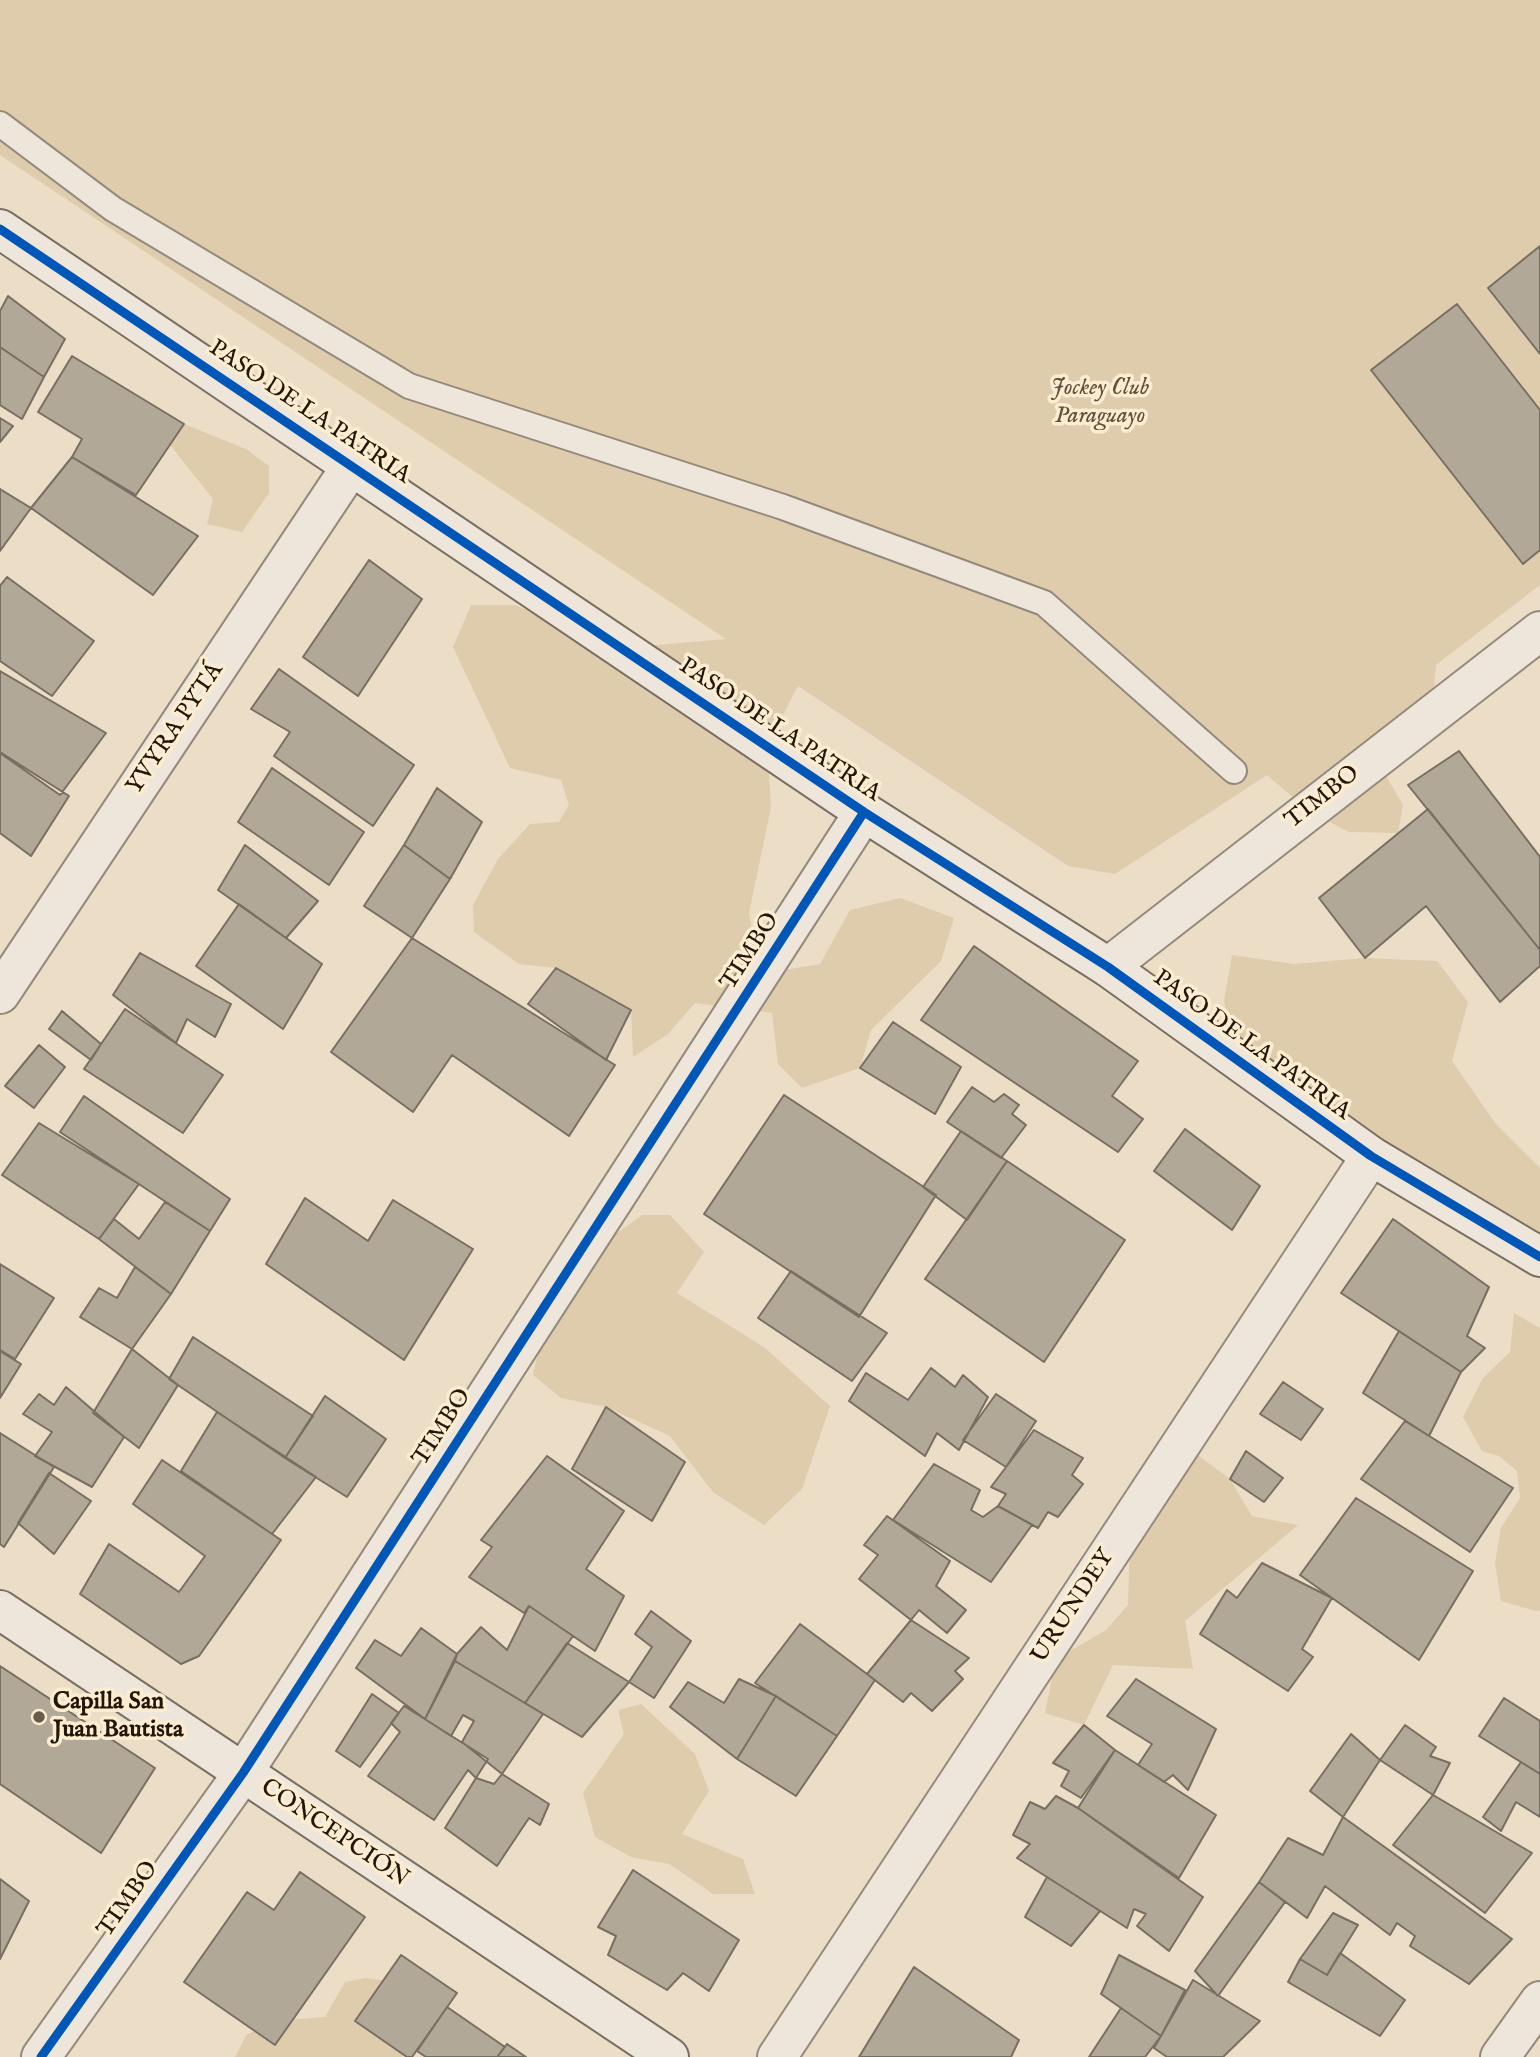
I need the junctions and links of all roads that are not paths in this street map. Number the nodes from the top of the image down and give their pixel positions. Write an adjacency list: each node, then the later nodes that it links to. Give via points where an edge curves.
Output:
1 (0, 124): 5 (lane, via 113,209 409,386 783,507 1044,603)
2 (0, 229): 3 (street, PASO DE LA PATRIA)
3 (352, 464): 6 (street, PASO DE LA PATRIA); 8 (street, YVYRA PYTÁ)
4 (1540, 631): 7 (street, TIMBO)
5 (1234, 771)
6 (864, 812): 7 (street, PASO DE LA PATRIA); 12 (street, TIMBO)
7 (1108, 967): 9 (street, PASO DE LA PATRIA)
8 (0, 994)
9 (1371, 1156): 10 (street, PASO DE LA PATRIA); 16 (street, URUNDEY)
10 (1540, 1257)
11 (0, 1610): 12 (street, CONCEPCIÓN)
12 (243, 1773): 14 (street, TIMBO); 15 (street, CONCEPCIÓN)
13 (1540, 2001): 17 (street)
14 (41, 2057)
15 (669, 2057)
16 (777, 2057)
17 (1500, 2057)

